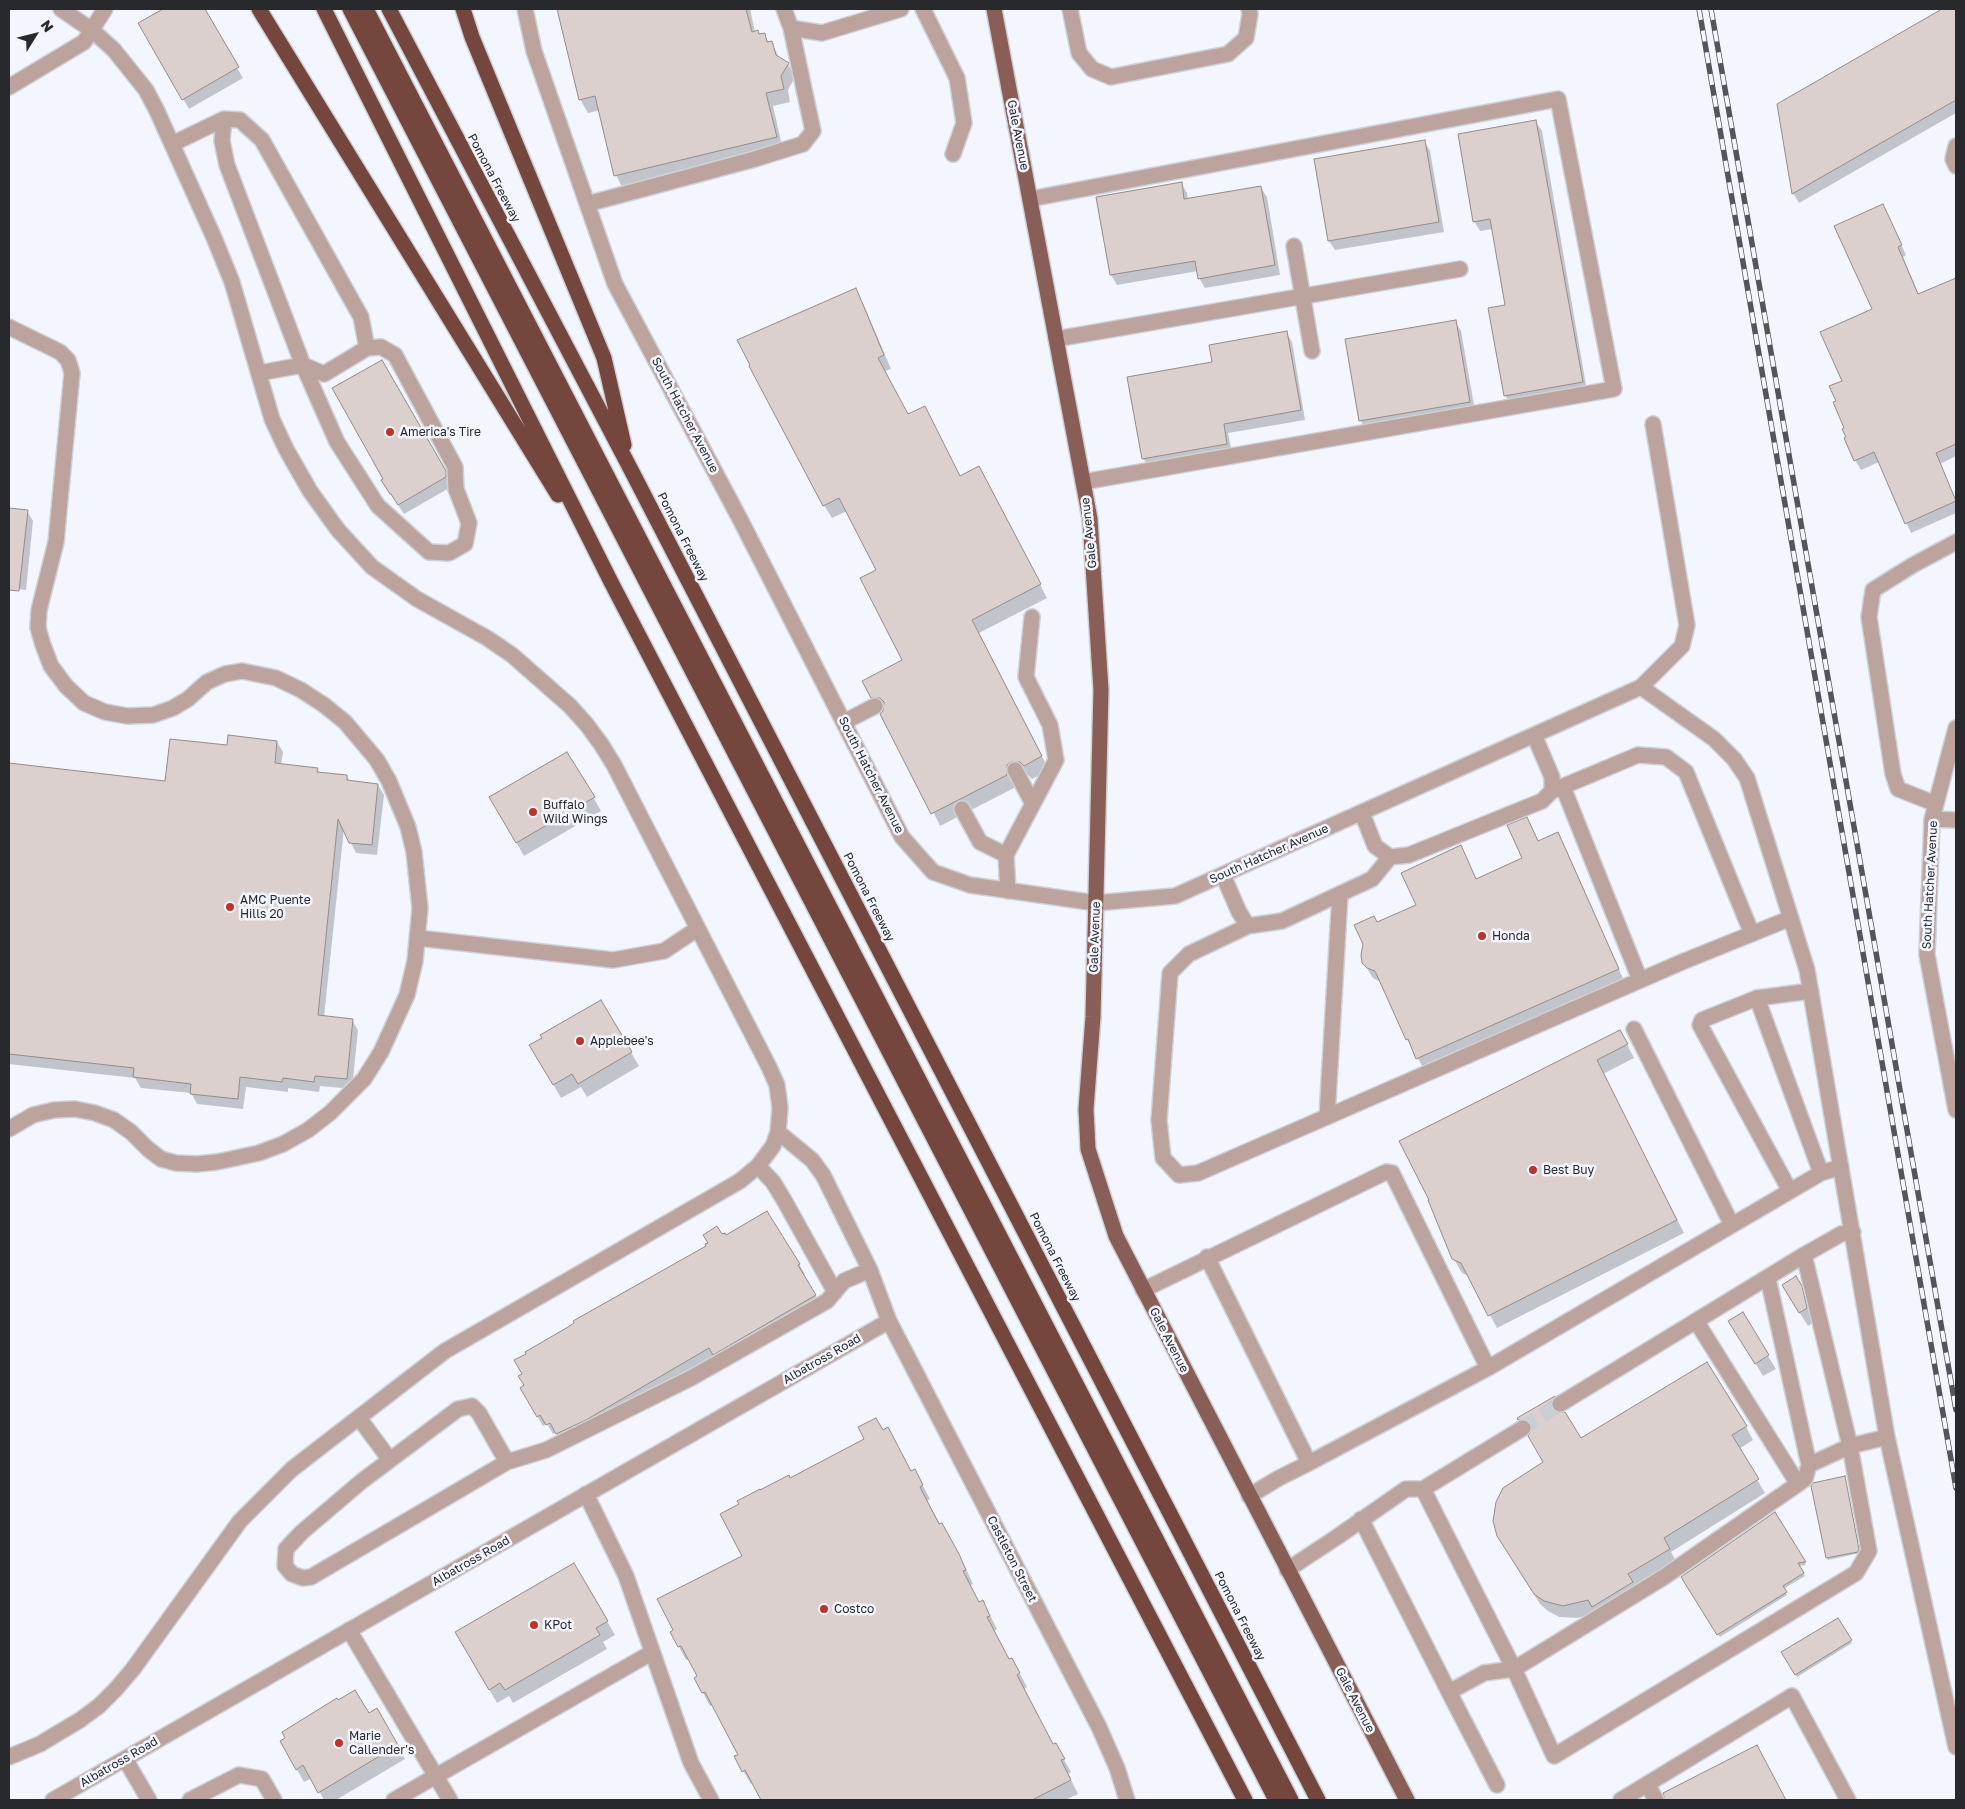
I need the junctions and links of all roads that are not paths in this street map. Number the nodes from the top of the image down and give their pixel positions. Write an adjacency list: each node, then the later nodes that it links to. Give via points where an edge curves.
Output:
1 (61, 9): 17 (street)
2 (105, 9): 17 (street)
3 (259, 9): 39 (highway)
4 (324, 9): 39 (highway)
5 (350, 9): 122 (highway)
6 (366, 9): 123 (highway)
7 (389, 9): 36 (highway, Pomona Freeway)
8 (463, 9): 36 (highway, via 604,358)
9 (525, 9): 25 (street, South Hatcher Avenue, via 534,51)
10 (784, 9): 16 (street)
11 (901, 9): 16 (street, via 822,33)
12 (923, 9): 22 (street, via 957,78 964,123)
13 (994, 9): 24 (main road, Gale Avenue)
14 (1070, 9): 15 (street, via 1079,53 1092,69 1111,77 1228,54 1246,38)
15 (1249, 9)
16 (791, 28): 25 (street, via 812,131 803,144)
17 (93, 31): 18 (street, via 72,51); 20 (street, via 114,50 146,90)
18 (9, 87)
19 (224, 119): 20 (street); 31 (street, via 240,120 262,140 361,317); 33 (street, via 222,141 227,165)
20 (172, 144): 34 (street, via 232,282)
21 (1956, 146): 23 (street, via 1952,158)
22 (952, 154)
23 (1956, 166)
24 (1030, 199): 30 (main road, Gale Avenue); 37 (street, via 1558,99 1614,389)
25 (587, 204): 43 (street, South Hatcher Avenue, via 616,284)
26 (1294, 246): 28 (street)
27 (1460, 269): 28 (street)
28 (1302, 296): 30 (street); 32 (street)
29 (9, 328): 64 (street, via 60,352 68,360 72,373 56,542 39,610 38,628 51,666 84,703 105,712 127,716 153,715 173,708 207,682 242,671 276,678 324,705 345,722 377,760 400,804 414,852 420,908)
30 (1056, 339): 37 (main road, Gale Avenue)
31 (367, 348): 33 (street, via 324,374); 33 (street, via 381,347 395,355 455,467 456,489 469,523 465,544 449,554 429,552 378,506 337,442)
32 (1312, 351)
33 (303, 365): 34 (street)
34 (259, 373): 62 (street, via 272,419 286,448 310,491 353,547 372,567 409,594 512,655 587,725 614,765)
35 (1653, 424): 41 (street, via 1687,625 1682,646)
36 (629, 466): 124 (highway, Pomona Freeway)
37 (1083, 482): 59 (main road, Gale Avenue, via 1090,519 1101,690)
38 (1956, 542): 49 (street, via 1873,590 1869,617 1898,789)
39 (611, 582): 121 (highway)
40 (1032, 617): 48 (street, via 1026,678 1050,725 1056,760)
41 (1641, 687): 45 (street, South Hatcher Avenue); 60 (street, via 1714,738 1747,778)
42 (875, 706): 43 (street)
43 (844, 722): 57 (street, South Hatcher Avenue, via 902,837 933,872 970,885)
44 (1956, 728): 49 (street, South Hatcher Avenue)
45 (1534, 736): 47 (street); 51 (street, South Hatcher Avenue)
46 (1016, 770): 48 (street)
47 (1558, 789): 55 (street, via 1542,801 1409,855); 63 (street, via 1638,755 1666,757 1686,772); 65 (street)
48 (1033, 804): 54 (street)
49 (1936, 804): 52 (street, South Hatcher Avenue)
50 (962, 809): 54 (street, via 980,842)
51 (1362, 812): 55 (street, via 1375,846); 56 (street, South Hatcher Avenue)
52 (1932, 819): 53 (street); 69 (street, South Hatcher Avenue, via 1927,955)
53 (1956, 820)
54 (1006, 855): 57 (street)
55 (1390, 857): 58 (street, via 1372,879)
56 (1223, 874): 59 (street, South Hatcher Avenue, via 1175,896); 61 (street)
57 (1008, 891): 59 (street, South Hatcher Avenue)
58 (1340, 894): 61 (street, via 1282,922); 70 (street)
59 (1096, 904): 83 (main road, Gale Avenue, via 1086,1108 1088,1149 1116,1236)
60 (1791, 918): 63 (street); 66 (street)
61 (1248, 926): 70 (street, via 1189,954 1170,973 1159,1120 1164,1158 1180,1175 1198,1173)
62 (697, 928): 64 (street, via 664,951 613,960); 72 (street, via 777,1085 780,1108)
63 (1752, 934): 65 (street)
64 (418, 938): 71 (street, via 407,995 385,1045 368,1072 330,1113 283,1144 217,1162 176,1163 161,1159 114,1120 95,1113 54,1110 33,1115)
65 (1640, 980): 70 (street)
66 (1811, 991): 67 (street); 74 (street)
67 (1757, 998): 75 (street); 76 (street, via 1702,1020 1700,1025)
68 (1634, 1029): 77 (street)
69 (1956, 1110)
70 (1327, 1117)
71 (9, 1129)
72 (778, 1132): 73 (street, via 773,1146); 81 (street, Castleton Street, via 812,1160 823,1175)
73 (758, 1166): 84 (street, via 773,1182); 89 (street, via 740,1181 459,1342)
74 (1841, 1167): 75 (street); 78 (street)
75 (1821, 1173): 76 (street)
76 (1790, 1191): 77 (street)
77 (1732, 1225): 87 (street)
78 (1853, 1232): 79 (street, via 1841,1234); 91 (street)
79 (1804, 1255): 82 (street); 92 (street)
80 (1207, 1257): 83 (street); 87 (street, via 1386,1172 1392,1173); 95 (street)
81 (870, 1270): 84 (street, via 844,1281); 85 (street, Castleton Street)
82 (1768, 1278): 86 (street); 96 (street)
83 (1144, 1290): 100 (main road, Gale Avenue)
84 (835, 1292): 94 (street, via 827,1301 691,1378 546,1450)
85 (888, 1321): 99 (street, Albatross Road); 120 (street, Castleton Street, via 1099,1727)
86 (1696, 1321): 88 (street); 97 (street)
87 (1488, 1368): 95 (street)
88 (1560, 1404)
89 (359, 1418): 93 (street); 108 (street, via 292,1469 251,1509 133,1669 99,1706 60,1733)
90 (1523, 1428): 98 (street)
91 (1887, 1437): 92 (street); 107 (street)
92 (1850, 1446): 96 (street); 105 (street, via 1869,1551 1856,1572 1554,1756)
93 (390, 1460): 94 (street, via 458,1409 472,1406); 94 (street, via 302,1532 286,1549 285,1566 292,1574 311,1577)
94 (507, 1462)
95 (1310, 1463): 100 (street)
96 (1809, 1465): 97 (street, via 1805,1479)
97 (1798, 1484): 105 (street, via 1664,1577)
98 (1423, 1489): 101 (street, via 1406,1489); 105 (street)
99 (586, 1494): 103 (street, Albatross Road); 104 (street, via 626,1576)
100 (1249, 1496): 102 (main road, Gale Avenue)
101 (1362, 1519): 102 (street); 106 (street)
102 (1287, 1570): 125 (main road, Gale Avenue)
103 (349, 1630): 109 (street, Albatross Road); 110 (street)
104 (651, 1653): 110 (street); 119 (street, via 691,1763)
105 (1514, 1669): 106 (street, via 1484,1673)
106 (1449, 1692): 112 (street)
107 (1956, 1748)
108 (9, 1757)
109 (125, 1759): 113 (street, Albatross Road); 114 (street)
110 (435, 1776): 117 (street); 118 (street)
111 (1648, 1784): 126 (street); 127 (street); 128 (street, via 1792,1696)
112 (1498, 1785)
113 (53, 1800)
114 (149, 1800)
115 (190, 1800): 116 (street, via 239,1775 262,1778)
116 (274, 1800)
117 (394, 1800)
118 (450, 1800)
119 (711, 1800)
120 (1127, 1800)
121 (1245, 1800)
122 (1276, 1800)
123 (1291, 1800)
124 (1318, 1800)
125 (1407, 1800)
126 (1621, 1800)
127 (1656, 1800)
128 (1848, 1800)

